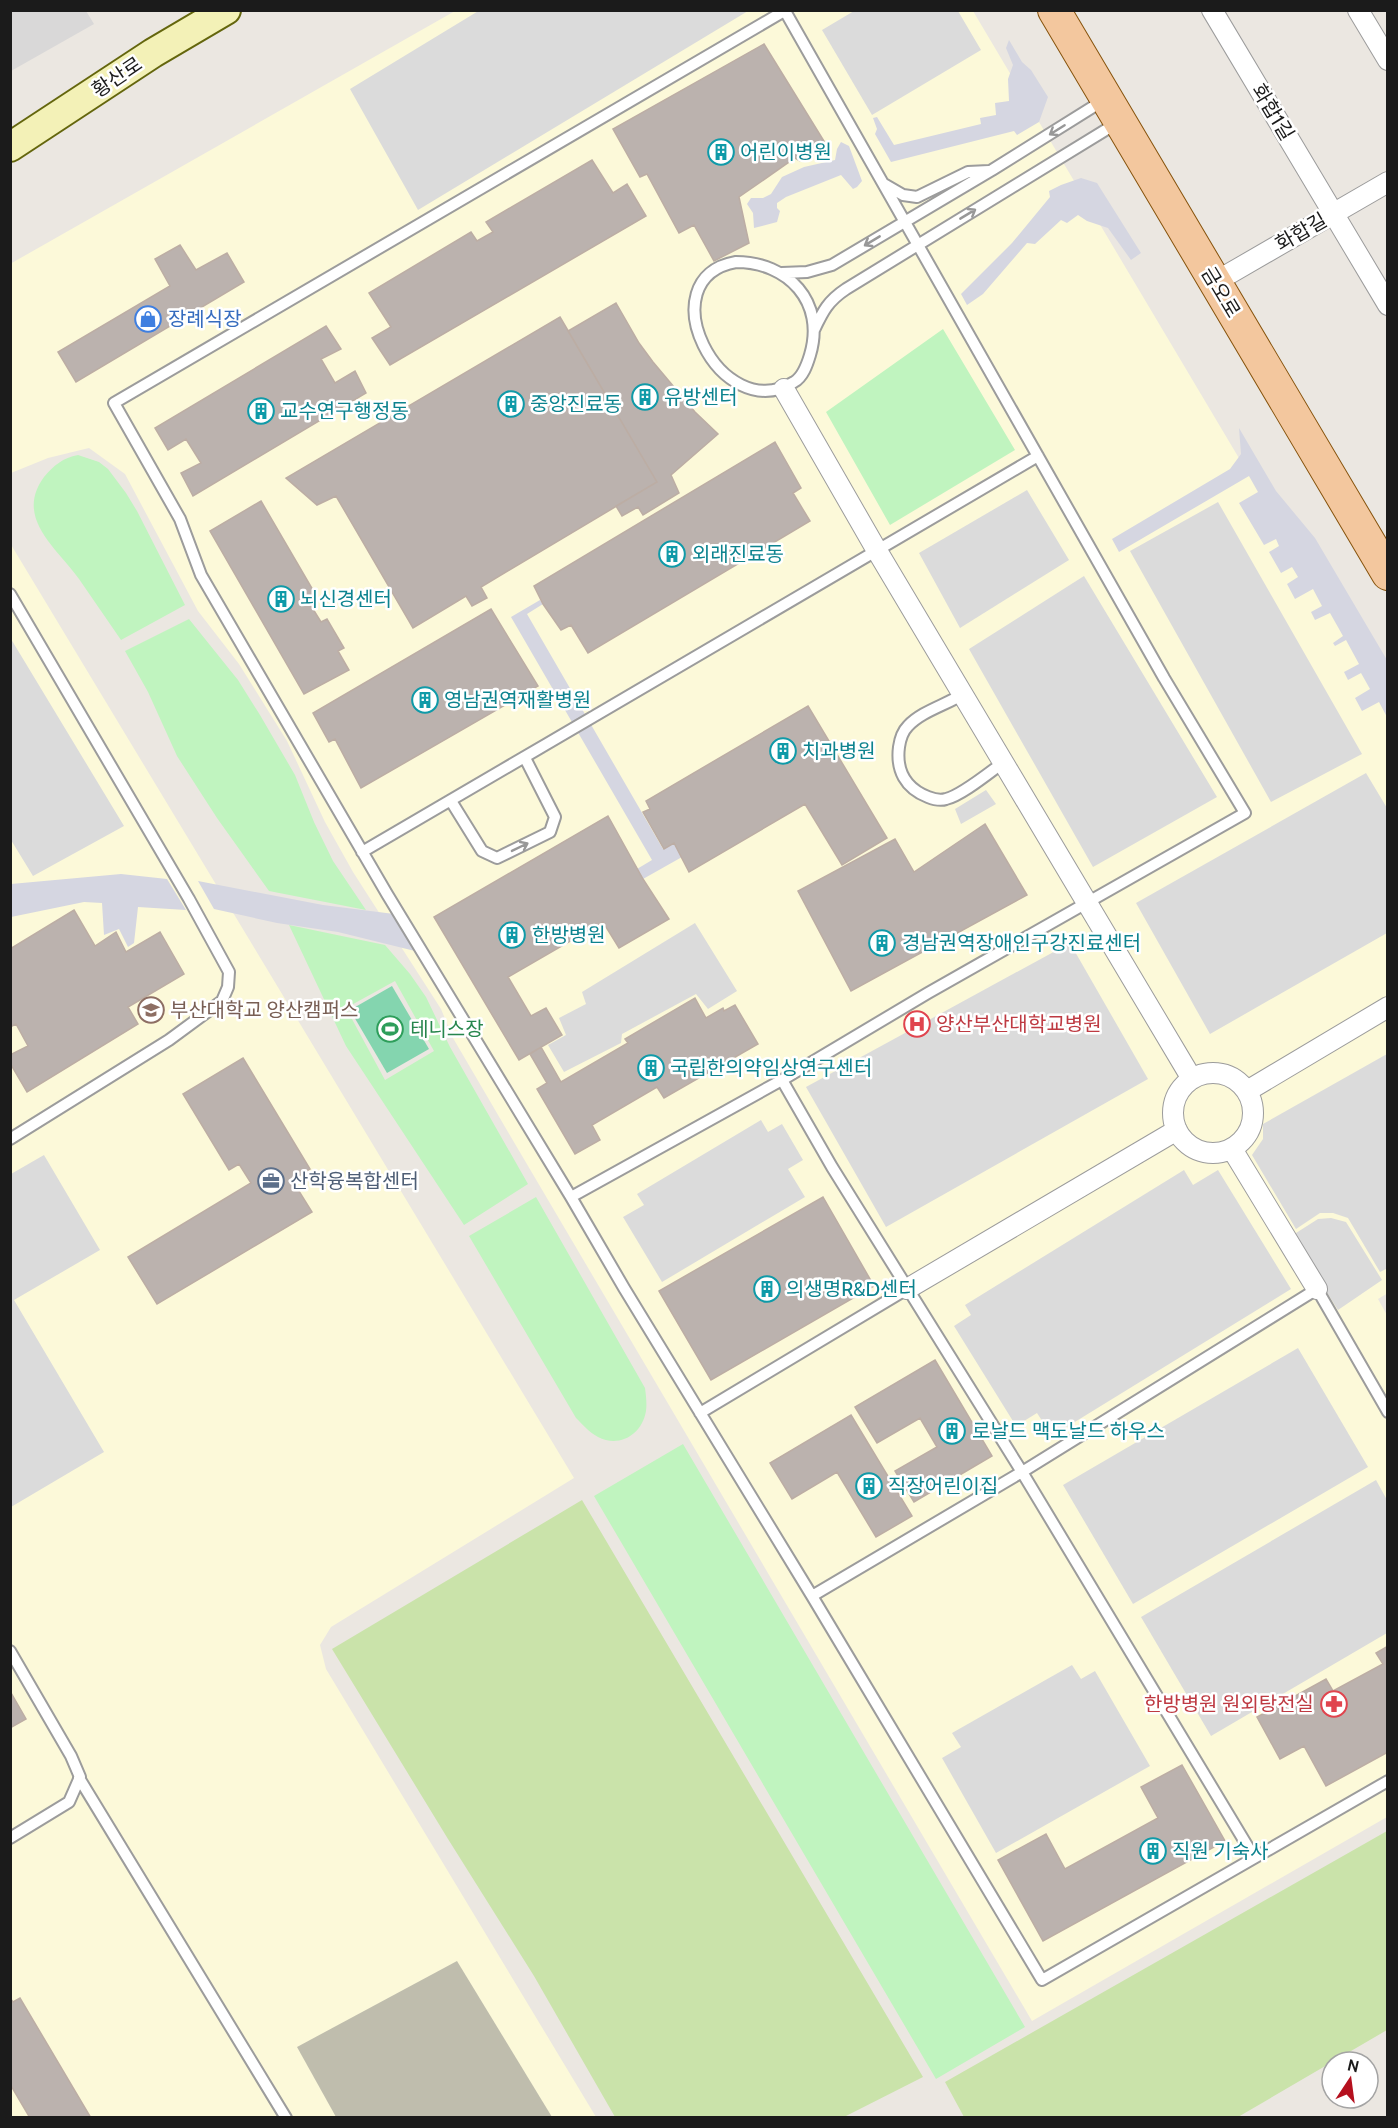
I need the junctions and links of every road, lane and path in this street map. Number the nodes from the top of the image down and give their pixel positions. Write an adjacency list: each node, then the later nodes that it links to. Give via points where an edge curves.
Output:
1 (1054, 10): 7 (main road, 금오로)
2 (1212, 10): 12 (street, 화합1길)
3 (1358, 10): 6 (street)
4 (785, 11): 11 (lane); 28 (lane, via 114,403 180,519 201,575)
5 (209, 14): 8 (main road, 황산로)
6 (1385, 51)
7 (1113, 110): 9 (lane, one-way to 9); 14 (lane, one-way to 7); 16 (main road, 금오로)
8 (10, 147)
9 (992, 170): 11 (lane, via 968,172 917,197 903,195); 13 (lane)
10 (1388, 182): 12 (street, 화합길)
11 (884, 184): 13 (lane)
12 (1333, 213): 16 (street, 화합길); 17 (street, 화합1길)
13 (905, 221): 14 (lane); 15 (lane, one-way to 15, via 832,265)
14 (918, 245): 18 (lane, via 832,298); 20 (lane)
15 (782, 273): 18 (lane, via 799,288); 19 (lane, via 759,264 728,263 706,276 694,306 699,338 717,367 752,388)
16 (1215, 282): 22 (main road, 금오로)
17 (1388, 305)
18 (814, 331): 19 (lane, via 806,367 798,380)
19 (784, 389): 21 (street)
20 (1038, 456): 21 (lane); 29 (lane, via 1245,813)
21 (876, 549): 24 (street); 25 (lane)
22 (1388, 574)
23 (10, 594): 35 (lane, via 229,972 222,1002 169,1040)
24 (963, 694): 26 (street); 26 (lane, via 906,728 900,741 900,772 910,787 922,795 946,799)
25 (525, 758): 27 (lane); 27 (lane, one-way to 25, via 482,851 498,858 550,832 555,817)
26 (1004, 762): 29 (street)
27 (451, 801): 28 (lane)
28 (362, 852): 37 (lane)
29 (1088, 902): 31 (street); 32 (lane)
30 (1388, 1007): 33 (street)
31 (1192, 1079): 33 (street, via 1204,1074 1222,1075 1239,1082); 34 (street, via 1183,1086 1173,1107)
32 (782, 1080): 37 (lane); 38 (lane)
33 (1247, 1091): 36 (street, via 1253,1117 1250,1130)
34 (1177, 1130): 36 (street, via 1194,1149 1207,1153); 38 (street)
35 (10, 1139)
36 (1232, 1149): 39 (street)
37 (571, 1197): 40 (lane)
38 (907, 1289): 40 (lane); 42 (lane)
39 (1317, 1289): 41 (lane); 42 (lane)
40 (700, 1413): 43 (lane)
41 (1388, 1413)
42 (1022, 1472): 43 (lane); 48 (lane)
43 (812, 1596): 48 (lane, via 1042,1980)
44 (10, 1651): 45 (lane, via 71,1756)
45 (79, 1778): 47 (lane, via 69,1802); 49 (lane)
46 (1388, 1781): 48 (lane)
47 (10, 1838)
48 (1254, 1857)
49 (286, 2118)

